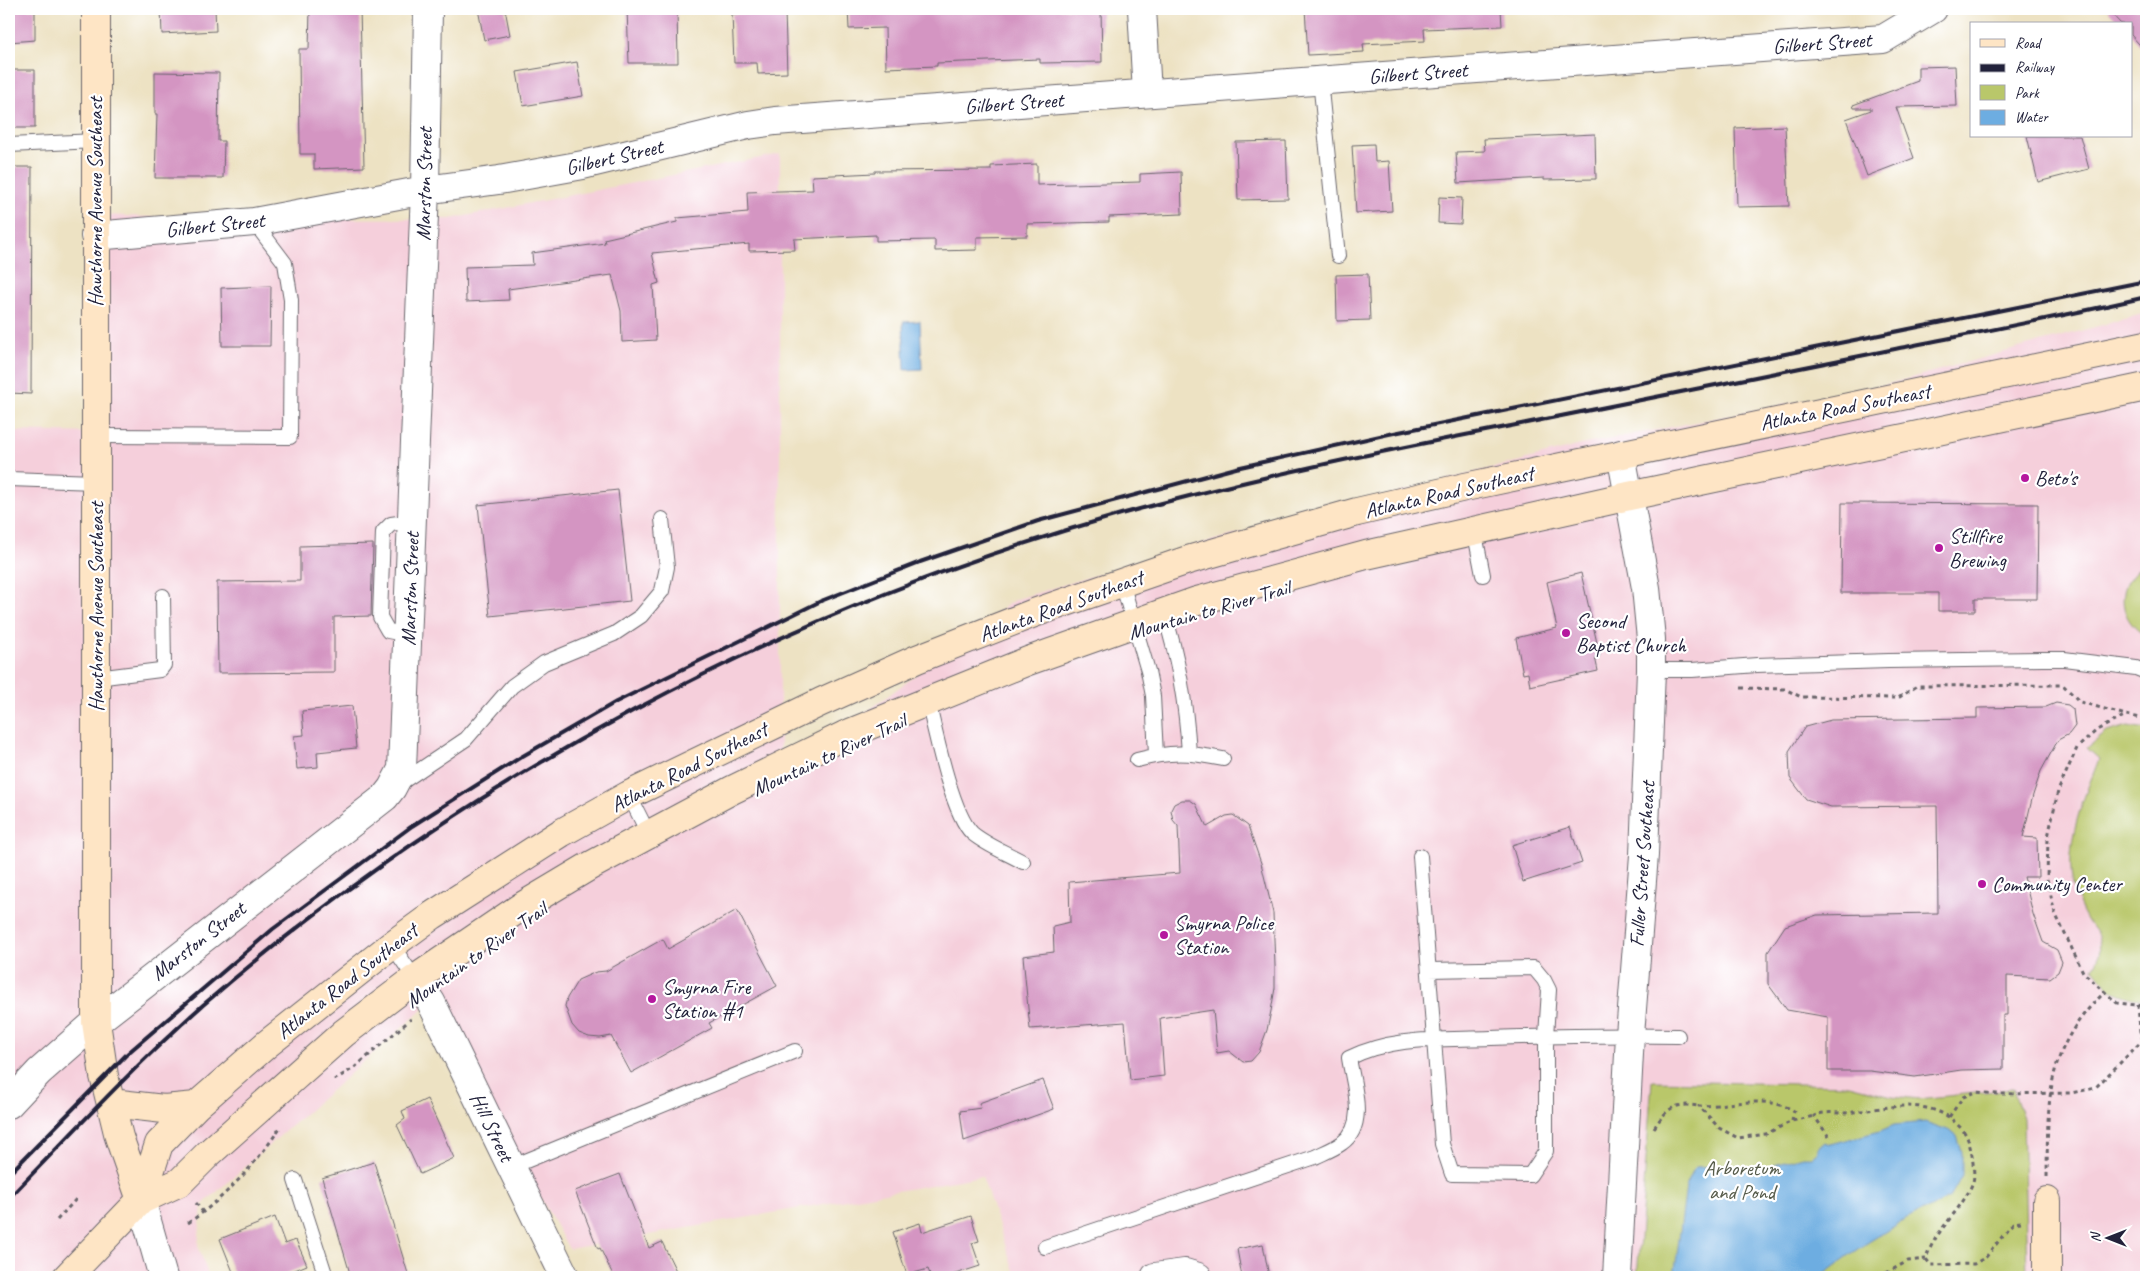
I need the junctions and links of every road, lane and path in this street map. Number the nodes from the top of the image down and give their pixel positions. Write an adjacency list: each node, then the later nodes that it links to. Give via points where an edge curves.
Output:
1 (96, 9): 7 (main road, Hawthorne Avenue Southeast)
2 (428, 9): 9 (street, Marston Street)
3 (1142, 9): 6 (street)
4 (1933, 9): 5 (street, Gilbert Street, via 1883,39)
5 (1320, 80): 6 (street, Gilbert Street); 12 (lane)
6 (1147, 93): 9 (street, Gilbert Street, via 775,121 583,165)
7 (96, 141): 8 (lane); 11 (main road, Hawthorne Avenue Southeast)
8 (9, 146)
9 (425, 190): 10 (street, Gilbert Street); 38 (street, Marston Street, via 404,758)
10 (254, 222): 11 (street, Gilbert Street); 15 (lane, via 284,263 291,300 290,437)
11 (95, 236): 15 (main road, Hawthorne Avenue Southeast)
12 (1338, 256)
13 (2146, 345): 16 (main road, Atlanta Road Southeast)
14 (2146, 386): 19 (main road, Atlanta Road Southeast)
15 (95, 436): 18 (main road, Hawthorne Avenue Southeast)
16 (1620, 454): 19 (street, Fuller Street Southeast); 23 (main road, Atlanta Road Southeast, via 1357,512 1188,560)
17 (9, 480): 18 (lane)
18 (95, 482): 29 (main road, Hawthorne Avenue Southeast)
19 (1629, 496): 21 (main road, Atlanta Road Southeast); 27 (street, Fuller Street Southeast, via 1646,588)
20 (662, 519): 38 (lane, via 668,567 662,591 641,616 614,634 544,663 512,686 466,739)
21 (1474, 530): 22 (lane); 25 (main road, Atlanta Road Southeast, via 1366,555)
22 (1483, 575)
23 (1122, 583): 26 (lane); 39 (main road, Atlanta Road Southeast, via 1034,613 917,660 726,747)
24 (163, 596): 29 (lane, via 164,665 160,670)
25 (1164, 613): 26 (main road, Atlanta Road Southeast); 34 (lane, via 1183,684)
26 (1134, 623): 31 (main road, Atlanta Road Southeast); 35 (lane, via 1153,696)
27 (1652, 670): 28 (lane, via 1889,661 2064,660 2136,668); 51 (street, Fuller Street Southeast, via 1644,855)
28 (2146, 672)
29 (97, 678): 50 (main road, Hawthorne Avenue Southeast)
30 (1736, 688): 32 (path, via 1785,690 1801,698 1898,698 1917,686 2063,685 2080,702)
31 (928, 701): 40 (main road, Atlanta Road Southeast, via 805,754); 42 (lane, via 963,822 973,833)
32 (2126, 715): 33 (path); 46 (path, via 2097,730 2077,748 2058,791 2048,837 2047,880 2055,913 2083,972)
33 (2146, 718)
34 (1189, 753): 35 (lane); 36 (lane)
35 (1156, 755): 37 (lane)
36 (1223, 758)
37 (1137, 760)
38 (392, 788): 50 (street, Marston Street, via 385,797)
39 (629, 796): 40 (lane); 43 (main road, Atlanta Road Southeast, via 514,862)
40 (648, 834): 45 (main road, Atlanta Road Southeast, via 521,907)
41 (1420, 856): 44 (lane)
42 (1023, 862)
43 (392, 945): 45 (lane); 61 (main road, Atlanta Road Southeast, via 267,1044)
44 (1429, 970): 52 (lane, via 1534,968 1549,990); 54 (lane)
45 (415, 979): 47 (street, Hill Street); 74 (main road, Atlanta Road Southeast, via 344,1033 180,1182)
46 (2105, 992): 48 (path, via 2117,1003); 58 (path, via 2065,1041 2057,1059)
47 (431, 1002): 57 (path, Mountain to River Trail, via 354,1068); 69 (street, Hill Street)
48 (2138, 1005): 49 (path); 55 (path, via 2140,1031)
49 (2146, 1006)
50 (96, 1022): 59 (main road, Hawthorne Avenue Southeast); 60 (street, Marston Street, via 39,1072)
51 (1630, 1035): 52 (lane); 53 (lane); 88 (street, Fuller Street Southeast)
52 (1546, 1036): 54 (lane); 54 (lane, via 1546,1151 1530,1176 1452,1174 1442,1144)
53 (1678, 1036)
54 (1435, 1040): 80 (lane, via 1394,1042 1349,1058 1358,1112 1354,1131 1343,1143 1314,1157)
55 (2145, 1040): 58 (path, via 2095,1088 2071,1093); 71 (path)
56 (795, 1051): 69 (lane)
57 (328, 1083)
58 (2050, 1092): 64 (path, via 1975,1092 1963,1097); 75 (path)
59 (111, 1103): 61 (main road, via 164,1109); 74 (main road, Hawthorne Avenue Southeast, via 122,1152)
60 (9, 1104)
61 (196, 1106): 74 (main road, Atlanta Road Southeast, via 159,1144)
62 (1699, 1106): 65 (path, via 1754,1102 1786,1106 1794,1111); 65 (path, via 1719,1128 1738,1138 1766,1134); 67 (path, via 1680,1104 1664,1113)
63 (1814, 1116): 64 (path, via 1918,1105); 65 (path); 68 (path)
64 (1949, 1116): 81 (path, via 1968,1135 1973,1181 1930,1244)
65 (1792, 1121)
66 (282, 1125): 76 (path, via 264,1152)
67 (1654, 1128)
68 (1829, 1137)
69 (511, 1167): 85 (street, Hill Street)
70 (295, 1180): 84 (lane)
71 (2146, 1183)
72 (77, 1198): 77 (path)
73 (192, 1198): 76 (path)
74 (141, 1200): 82 (main road, Atlanta Road Southeast); 83 (street)
75 (2047, 1200): 90 (main road)
76 (204, 1212): 78 (path)
77 (57, 1220)
78 (188, 1222)
79 (2023, 1222): 81 (path, via 2014,1223 1986,1257 1974,1264 1931,1265)
80 (1045, 1247)
81 (1926, 1259): 89 (path, via 1908,1261)
82 (67, 1277)
83 (164, 1277)
84 (326, 1277)
85 (565, 1277)
86 (1155, 1277): 87 (street, via 1184,1273)
87 (1198, 1277)
88 (1617, 1277)
89 (1879, 1277)
90 (2047, 1277)

